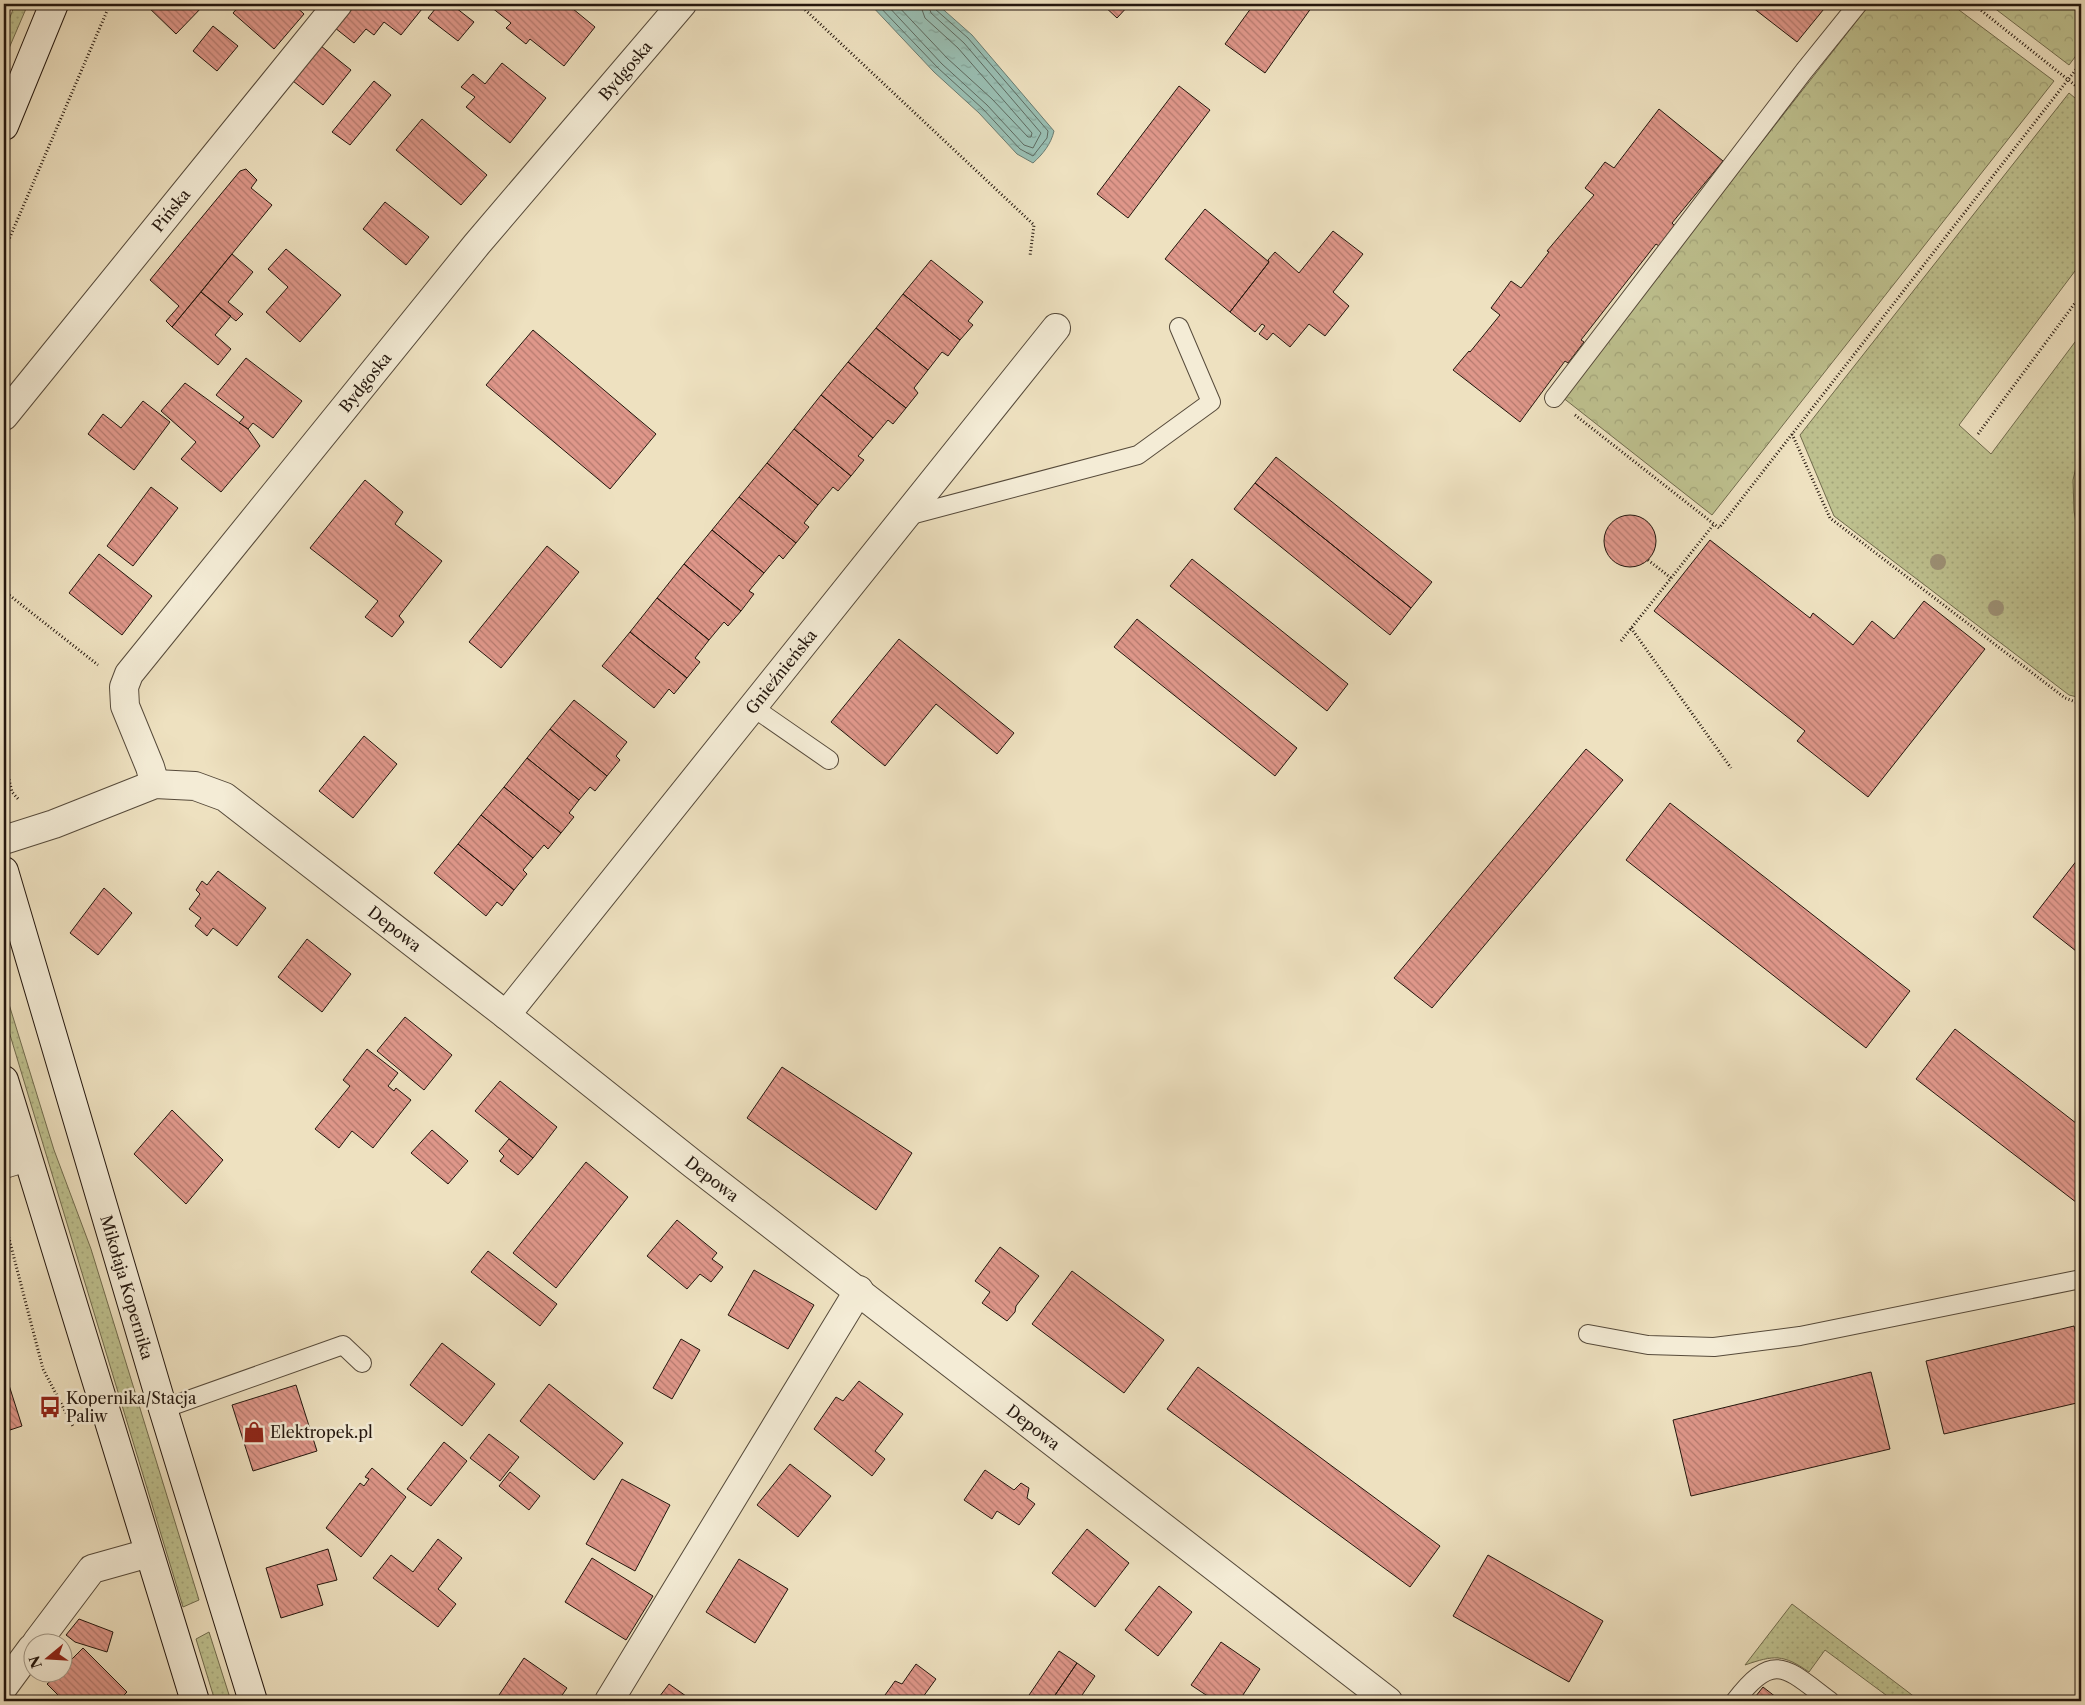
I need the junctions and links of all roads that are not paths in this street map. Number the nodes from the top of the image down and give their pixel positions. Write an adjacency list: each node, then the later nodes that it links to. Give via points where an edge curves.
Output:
1 (54, 4): 5 (street)
2 (338, 4): 9 (street, Pińska)
3 (682, 4): 13 (street, Bydgoska, via 477,244 129,674 124,687 125,706)
4 (1858, 4): 8 (lane)
5 (4, 126)
6 (1179, 327): 10 (lane, via 1211,402 1138,455)
7 (1056, 328): 10 (street, Gnieźnieńska)
8 (1554, 398)
9 (4, 416)
10 (908, 516): 11 (street, Gnieźnieńska)
11 (754, 708): 12 (lane); 16 (street, Gnieźnieńska)
12 (829, 760)
13 (155, 784): 14 (street, Depowa); 16 (street, Depowa, via 195,786 225,797)
14 (4, 840)
15 (4, 871): 23 (street, Mikołaja Kopernika)
16 (506, 1015): 20 (street, Depowa, via 693,1164)
17 (4, 1080): 18 (street)
18 (15, 1160): 24 (street)
19 (2081, 1279): 21 (lane, via 1800,1336 1714,1347 1648,1345)
20 (859, 1290): 30 (street); 31 (street, Depowa)
21 (1588, 1334)
22 (362, 1363): 23 (lane, via 343,1345)
23 (163, 1409): 29 (street, Mikołaja Kopernika)
24 (148, 1553): 25 (street, via 92,1568); 28 (street)
25 (44, 1632)
26 (22, 1662): 27 (street)
27 (4, 1686)
28 (195, 1701)
29 (253, 1701)
30 (609, 1701)
31 (1388, 1701)
32 (1735, 1701): 33 (lane, via 1750,1681 1763,1671 1782,1668)
33 (1830, 1701)

